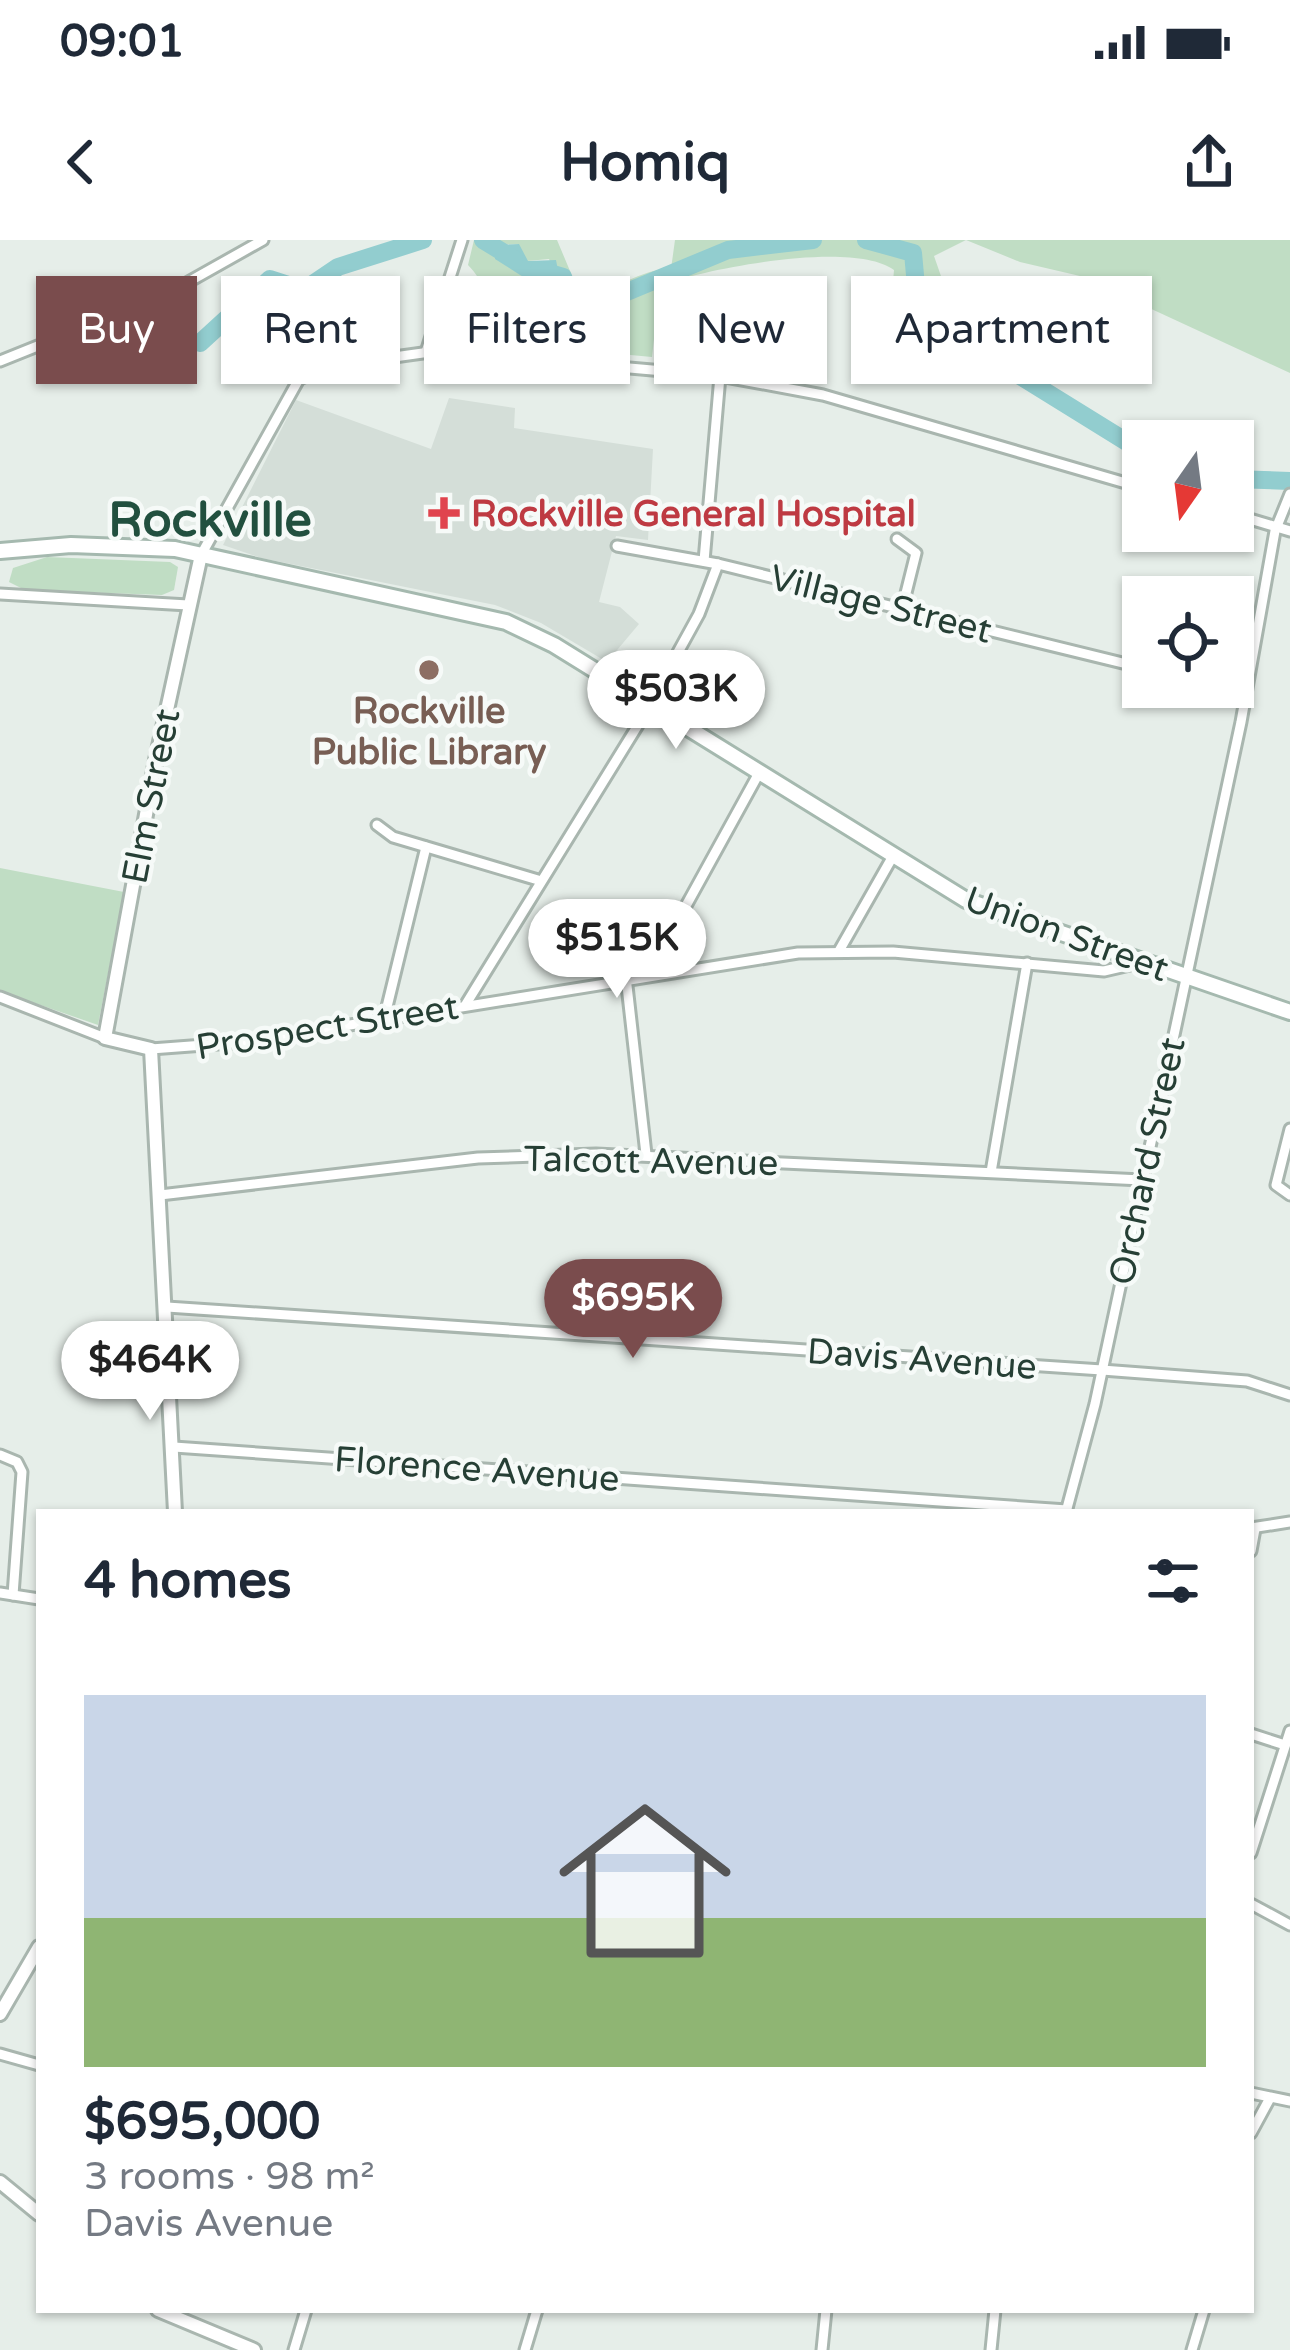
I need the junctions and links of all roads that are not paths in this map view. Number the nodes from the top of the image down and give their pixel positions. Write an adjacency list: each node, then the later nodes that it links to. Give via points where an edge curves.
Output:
1 (262, 240): 5 (street, via 167,294)
2 (460, 245): 3 (street)
3 (450, 276)
4 (424, 352): 16 (street, via 303,376)
5 (0, 361)
6 (719, 384): 17 (street)
7 (763, 384): 8 (street)
8 (1122, 482)
9 (1289, 495): 11 (street, Orchard Street)
10 (1254, 520): 11 (street)
11 (1276, 527): 12 (street); 22 (street, Orchard Street)
12 (1290, 531)
13 (897, 539): 21 (street, via 916,553)
14 (617, 546): 17 (street, Village Street)
15 (0, 550): 16 (main road, Union Street, via 121,545)
16 (201, 555): 20 (street, Elm Street); 24 (main road, Union Street, via 506,622)
17 (704, 561): 18 (street, Village Street)
18 (718, 564): 21 (street, Village Street); 24 (street)
19 (0, 594): 20 (street)
20 (188, 605): 43 (street, Elm Street)
21 (902, 609): 23 (street, Village Street)
22 (1254, 649)
23 (1122, 663)
24 (647, 704): 26 (main road, Union Street); 30 (street)
25 (1243, 708): 37 (street, Orchard Street)
26 (759, 773): 29 (main road, Union Street); 36 (street)
27 (377, 825): 28 (street)
28 (426, 847): 30 (street); 42 (street)
29 (893, 856): 31 (main road, Union Street, via 973,903); 32 (street)
30 (538, 880): 40 (street)
31 (1110, 949): 33 (main road, Union Street); 35 (street)
32 (838, 951): 34 (street, Prospect Street); 36 (street, Prospect Street)
33 (1144, 961): 35 (street, Prospect Street, via 1118,971); 37 (main road, Union Street)
34 (1027, 963): 35 (street, Prospect Street); 47 (street)
35 (1089, 968)
36 (649, 973): 38 (street, Prospect Street)
37 (1186, 975): 41 (main road, Union Street); 48 (street, Orchard Street)
38 (626, 977): 40 (street, Prospect Street); 46 (street)
39 (0, 998): 43 (street, Prospect Street)
40 (466, 1004): 42 (street, Prospect Street)
41 (1290, 1012)
42 (384, 1018): 44 (street, Prospect Street)
43 (105, 1038): 44 (street, Prospect Street)
44 (152, 1049): 49 (street)
45 (1290, 1129): 50 (street, via 1277,1187)
46 (646, 1154): 47 (street, Talcott Avenue); 49 (street, Talcott Avenue, via 478,1158)
47 (992, 1172): 48 (street, Talcott Avenue)
48 (1142, 1180): 52 (street, Orchard Street)
49 (160, 1195): 51 (street)
50 (1290, 1195)
51 (167, 1307): 52 (street, Davis Avenue); 54 (street)
52 (1102, 1370): 53 (street, Davis Avenue, via 1247,1381); 60 (street, Orchard Street)
53 (1290, 1395)
54 (175, 1447): 56 (street, Florence Avenue); 57 (street)
55 (0, 1455): 64 (street, via 22,1472)
56 (880, 1496): 58 (street); 59 (street, Florence Avenue)
57 (175, 1509)
58 (876, 1509)
59 (1041, 1509)
60 (1067, 1509)
61 (1290, 1522): 62 (street)
62 (1254, 1529)
63 (0, 1593): 64 (street)
64 (13, 1595): 65 (street)
65 (36, 1599)
66 (1290, 1731): 68 (street)
67 (1254, 1735): 68 (street)
68 (1285, 1745): 69 (street)
69 (1254, 1843)
70 (1254, 1906): 71 (street)
71 (1290, 1925)
72 (36, 1953): 73 (street)
73 (0, 2014)
74 (0, 2054): 75 (street)
75 (36, 2064)
76 (1254, 2094): 77 (street)
77 (1270, 2098): 78 (street); 79 (street)
78 (1290, 2101)
79 (1254, 2127)
80 (0, 2182): 81 (street)
81 (36, 2212)
82 (163, 2313): 89 (street)
83 (189, 2313): 89 (street)
84 (305, 2313): 91 (street)
85 (536, 2313): 92 (street)
86 (826, 2313): 93 (street)
87 (995, 2313): 94 (street)
88 (1203, 2313): 95 (street)
89 (186, 2326): 90 (street)
90 (254, 2350)
91 (294, 2350)
92 (525, 2350)
93 (822, 2350)
94 (991, 2350)
95 (1192, 2350)

